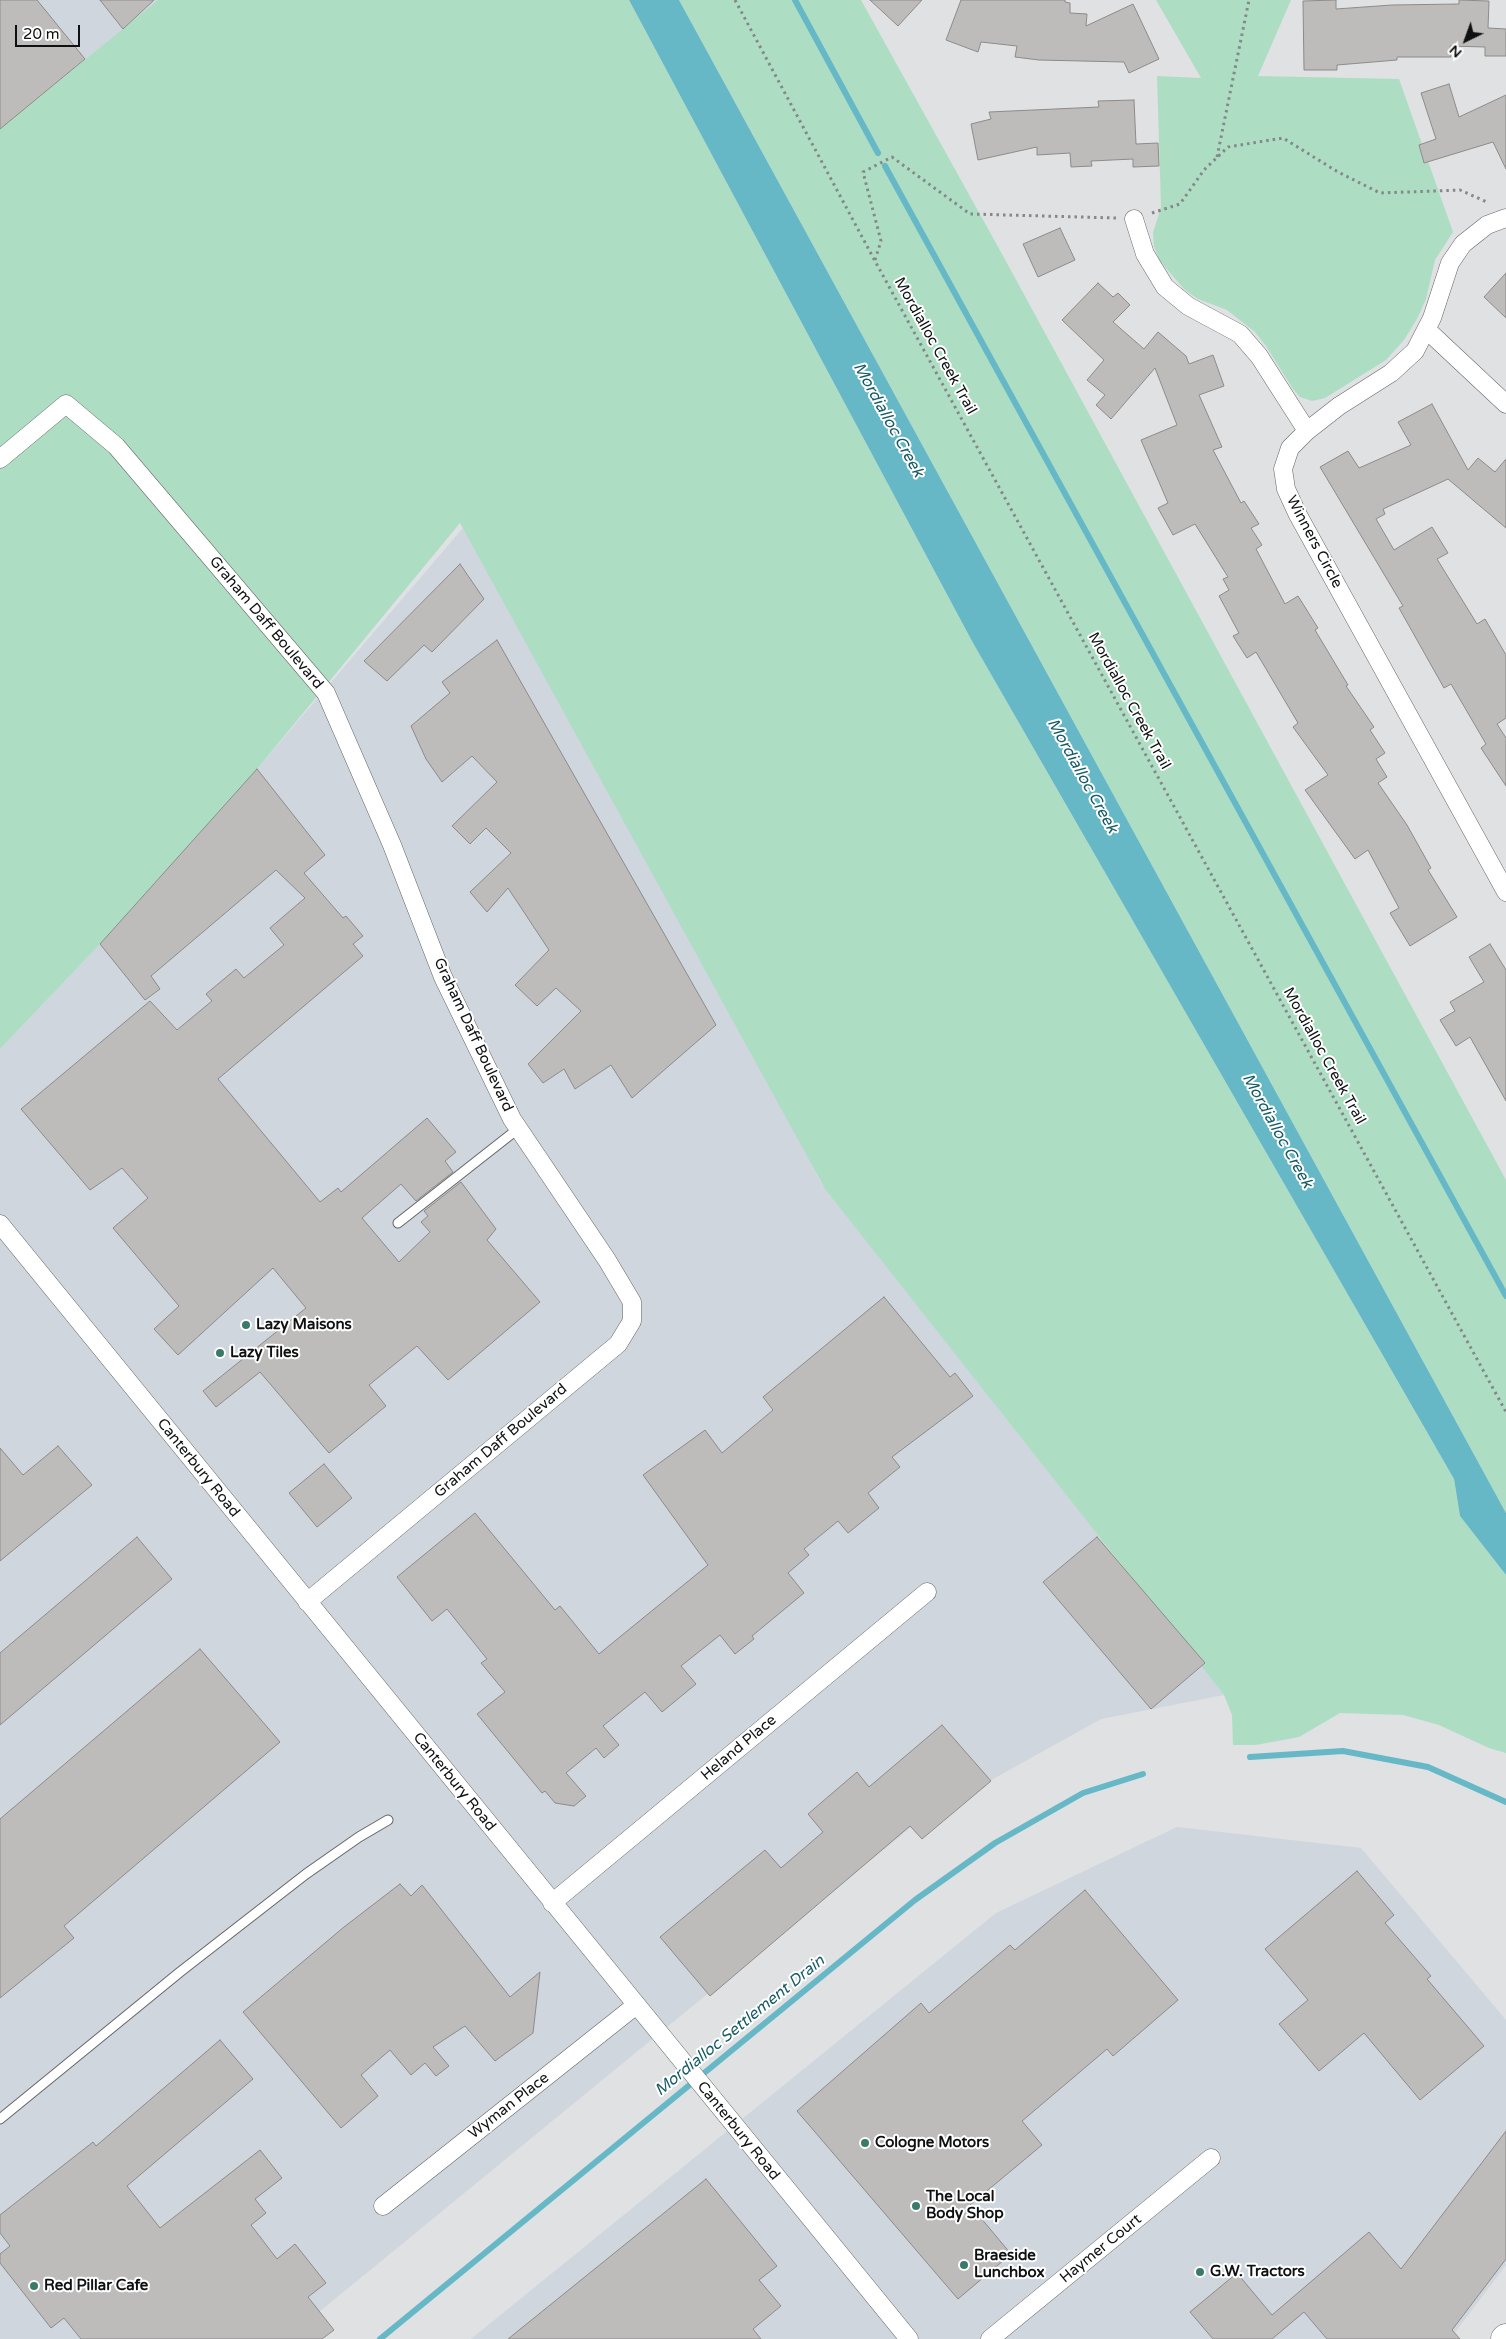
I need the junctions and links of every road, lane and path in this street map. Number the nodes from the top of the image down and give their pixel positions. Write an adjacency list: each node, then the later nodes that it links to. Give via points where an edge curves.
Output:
1 (734, 0): 7 (path, Mordialloc Creek Trail)
2 (1249, 0): 3 (path)
3 (1217, 158): 4 (path, via 1228,147 1283,138 1380,193 1460,190); 6 (path, via 1204,170 1180,204)
4 (1491, 203)
5 (1506, 218): 8 (street, Winners Circle, via 1487,225 1463,244 1450,264)
6 (1134, 219): 7 (path, via 970,214 892,157 863,172 881,241); 10 (street, via 1145,254 1165,287 1188,306 1240,334 1259,356)
7 (875, 261): 16 (path, Mordialloc Creek Trail)
8 (1427, 330): 9 (street); 10 (street, Winners Circle, via 1415,351 1391,373)
9 (1506, 404)
10 (1307, 431): 12 (street, Winners Circle, via 1290,448 1283,469 1286,489)
11 (0, 459): 13 (street, Graham Daff Boulevard, via 66,404 116,446 326,693 392,845 443,977)
12 (1503, 881)
13 (518, 1128): 14 (lane); 18 (street, Graham Daff Boulevard, via 632,1302 632,1321 618,1344)
14 (398, 1223)
15 (0, 1224): 18 (street, Canterbury Road)
16 (1506, 1412)
17 (927, 1592): 20 (street, Heland Place)
18 (307, 1602): 20 (street, Canterbury Road)
19 (388, 1820): 22 (lane, via 359,1836 306,1874)
20 (552, 1903): 21 (street, Canterbury Road)
21 (635, 2006): 24 (street, Wyman Place); 25 (street, Canterbury Road)
22 (0, 2119)
23 (1211, 2158): 26 (street, Haymer Court)
24 (383, 2206)
25 (909, 2339)
26 (990, 2339)

